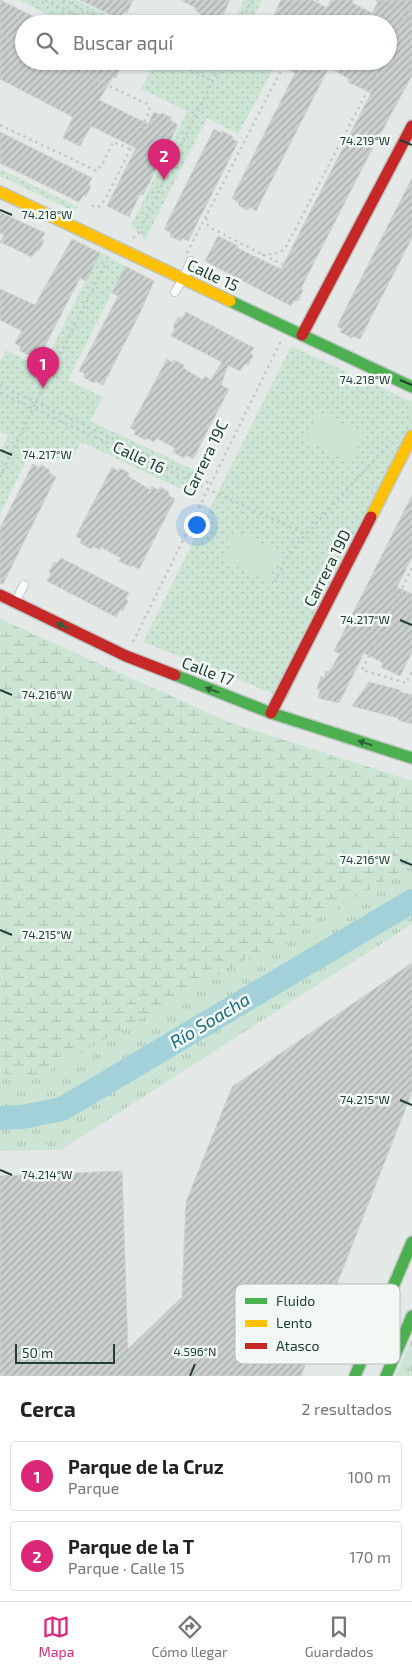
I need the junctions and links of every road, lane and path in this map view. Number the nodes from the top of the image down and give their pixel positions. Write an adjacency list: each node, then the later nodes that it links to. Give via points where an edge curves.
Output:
1 (45, 0): 7 (path)
2 (63, 0): 8 (path)
3 (252, 0): 9 (path)
4 (318, 0): 10 (path)
5 (376, 0): 11 (path, via 400,11)
6 (412, 6): 11 (path)
7 (76, 15)
8 (94, 15)
9 (244, 15)
10 (310, 15)
11 (405, 20): 13 (path)
12 (0, 34): 14 (path)
13 (397, 35)
14 (15, 41)
15 (76, 70): 25 (path, via 147,104 150,110)
16 (192, 70): 22 (path)
17 (210, 70): 21 (path)
18 (218, 70): 21 (path)
19 (281, 70): 28 (path)
20 (378, 70): 30 (path, via 285,249)
21 (216, 73): 22 (path)
22 (213, 80): 29 (path, via 138,234)
23 (0, 125): 25 (path, via 97,171 113,142)
24 (411, 132): 36 (street)
25 (130, 150): 27 (path, via 105,200 98,207)
26 (0, 192): 29 (street, Calle 15)
27 (90, 205)
28 (208, 214): 30 (path, via 206,222 209,228); 31 (path, via 187,252)
29 (121, 249): 33 (street, Calle 15); 40 (path, via 109,257)
30 (262, 255): 32 (path)
31 (191, 260): 33 (lane)
32 (303, 275)
33 (183, 279): 34 (lane); 35 (street, Calle 15)
34 (176, 292)
35 (287, 328): 36 (street, Calle 15); 45 (path, Carrera 19C)
36 (302, 334): 38 (street, Calle 15, via 359,358)
37 (0, 385): 40 (path)
38 (412, 387)
39 (0, 393): 41 (path, Calle 16)
40 (36, 402): 41 (path); 45 (path)
41 (33, 408): 44 (path); 46 (path, Calle 16)
42 (392, 440): 47 (path)
43 (411, 440): 55 (street, Carrera 19D)
44 (0, 477)
45 (210, 483): 46 (path, Carrera 19C)
46 (208, 488): 47 (path, Calle 16); 53 (path, Carrera 19C)
47 (305, 534): 49 (path, via 289,553)
48 (412, 568): 54 (path, via 362,670 406,683)
49 (275, 582)
50 (24, 585): 52 (lane)
51 (0, 595): 52 (street, Calle 17)
52 (15, 602): 53 (street, Calle 17, one-way to 52)
53 (126, 656): 55 (street, Calle 17, one-way to 53)
54 (412, 672)
55 (271, 714): 56 (street, Calle 17, one-way to 55)
56 (412, 758)
57 (412, 1242): 58 (street)
58 (394, 1284)
59 (412, 1316): 60 (street)
60 (400, 1344)
61 (361, 1364): 63 (street)
62 (391, 1364): 64 (street)
63 (356, 1376)
64 (386, 1376)

